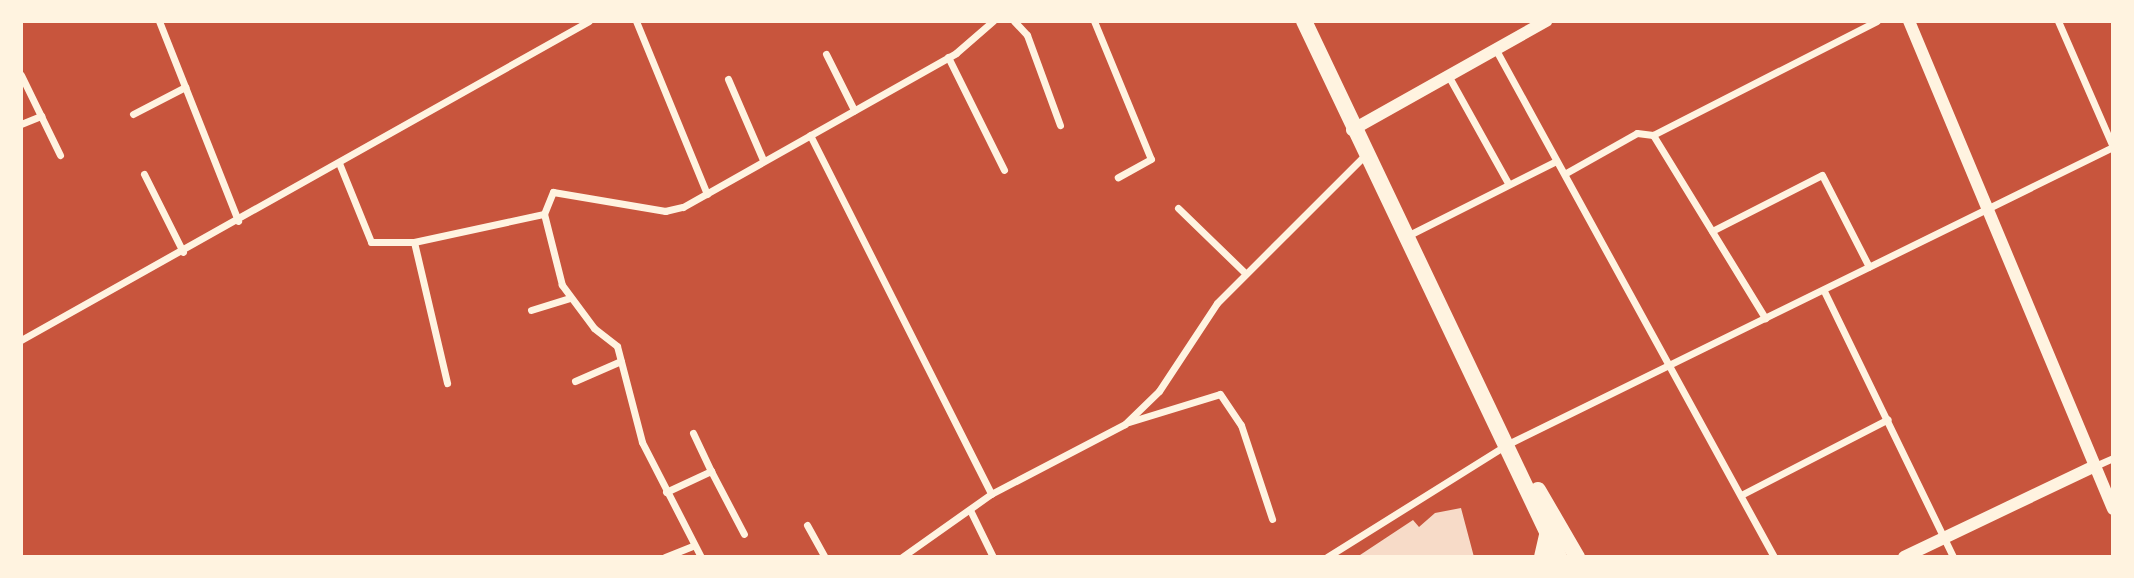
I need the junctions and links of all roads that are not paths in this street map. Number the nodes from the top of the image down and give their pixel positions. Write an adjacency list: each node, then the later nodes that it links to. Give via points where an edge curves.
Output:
1 (159, 21): 18 (street)
2 (589, 21): 32 (street)
3 (636, 21): 38 (street)
4 (993, 21): 14 (street)
5 (1014, 21): 23 (street, via 1027,35)
6 (1094, 21): 36 (street, via 1151,159)
7 (1304, 21): 24 (highway)
8 (1546, 21): 12 (street)
9 (1877, 21): 26 (street)
10 (1909, 21): 40 (street)
11 (2058, 21): 27 (street)
12 (1496, 50): 16 (street); 31 (street)
13 (826, 54): 19 (street)
14 (948, 57): 19 (street); 33 (street)
15 (21, 75): 21 (street)
16 (1448, 77): 24 (street); 37 (street)
17 (728, 79): 30 (street)
18 (185, 88): 20 (street); 42 (street)
19 (854, 110): 25 (street)
20 (133, 114)
21 (41, 116): 22 (street); 28 (street)
22 (21, 124)
23 (1060, 125)
24 (1352, 130): 29 (highway)
25 (810, 135): 30 (street); 66 (street)
26 (1653, 135): 34 (street, via 1637,133); 43 (street)
27 (2113, 147): 40 (street)
28 (60, 155)
29 (1364, 156): 44 (highway); 48 (street)
30 (763, 160): 38 (street)
31 (1554, 162): 34 (street); 37 (street)
32 (340, 163): 42 (street); 45 (street, via 370,242)
33 (1004, 170)
34 (1566, 173): 55 (street)
35 (144, 174): 46 (street)
36 (1118, 177)
37 (1508, 183): 44 (street)
38 (707, 194): 41 (street, via 665,211 553,192)
39 (1178, 208): 48 (street)
40 (1986, 208): 47 (street); 63 (street)
41 (544, 214): 45 (street); 50 (street)
42 (239, 221): 46 (street)
43 (1712, 231): 47 (street, via 1822,175); 52 (street)
44 (1411, 234): 61 (highway)
45 (414, 242): 57 (street)
46 (183, 252): 53 (street)
47 (1869, 267): 49 (street)
48 (1245, 273): 59 (street, via 1217,303 1159,391)
49 (1824, 291): 52 (street); 58 (street)
50 (570, 298): 51 (street); 54 (street, via 617,346)
51 (531, 310)
52 (1765, 318): 55 (street)
53 (21, 340)
54 (621, 361): 56 (street); 65 (street, via 642,442)
55 (1671, 366): 61 (street); 67 (street)
56 (575, 381)
57 (447, 383)
58 (1888, 419): 67 (street); 74 (street)
59 (1125, 424): 66 (street); 70 (street, via 1220,394 1241,425)
60 (693, 433): 64 (street)
61 (1508, 444): 72 (highway); 81 (street); 84 (highway)
62 (2113, 458): 63 (street)
63 (2095, 466): 68 (street); 74 (street)
64 (711, 471): 65 (street); 73 (street)
65 (666, 492): 75 (street)
66 (991, 494): 69 (street)
67 (1741, 495): 85 (street)
68 (2113, 509)
69 (970, 510): 79 (street); 80 (street)
70 (1272, 519)
71 (807, 525): 78 (street)
72 (1548, 532): 82 (highway); 83 (highway)
73 (744, 534)
74 (1944, 539): 86 (street); 87 (street)
75 (692, 546): 76 (street); 77 (street)
76 (665, 557)
77 (701, 557)
78 (825, 557)
79 (902, 557)
80 (993, 557)
81 (1328, 557)
82 (1542, 557)
83 (1559, 557)
84 (1577, 557)
85 (1774, 557)
86 (1904, 557)
87 (1953, 557)

